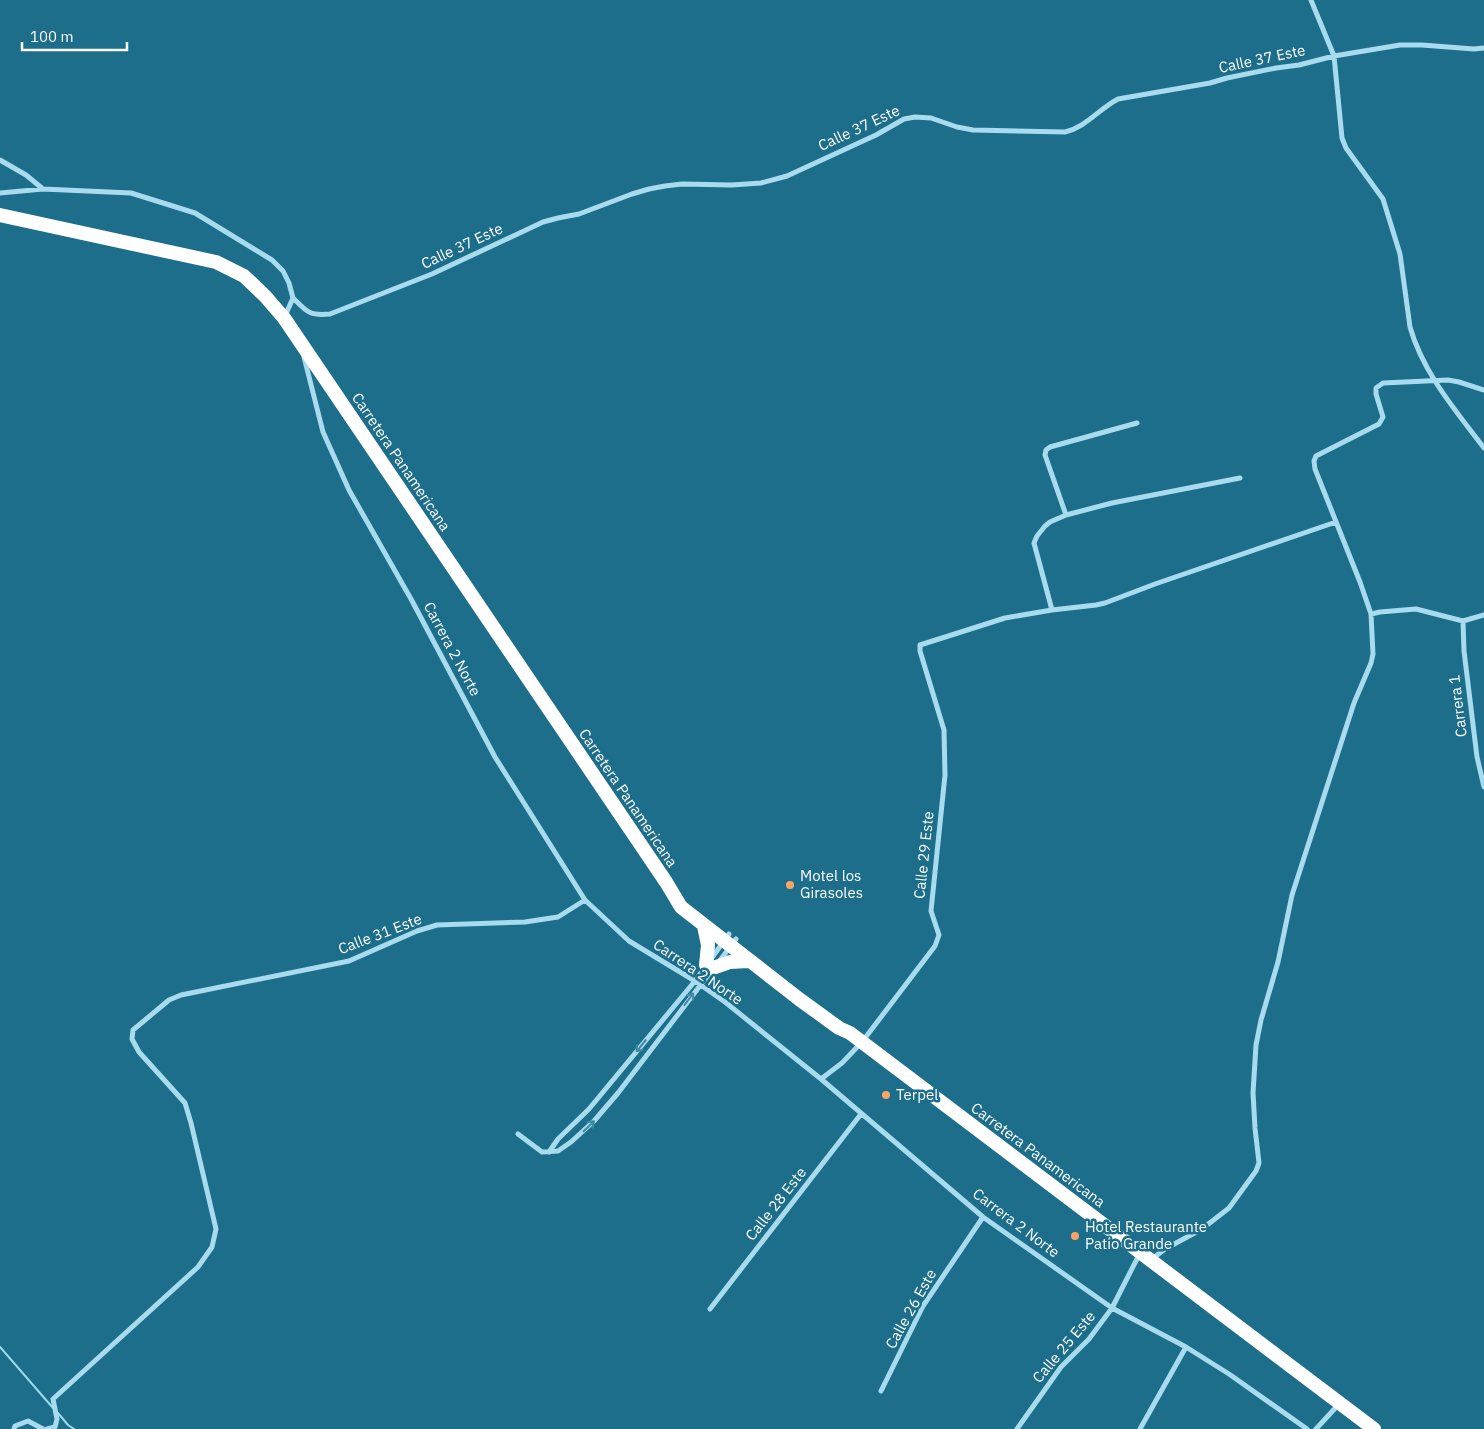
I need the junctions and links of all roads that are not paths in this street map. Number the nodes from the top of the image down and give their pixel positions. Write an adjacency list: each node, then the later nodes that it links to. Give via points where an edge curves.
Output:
1 (1311, 0): 3 (street)
2 (1484, 48): 3 (street, Calle 37 Este, via 1400,45)
3 (1334, 56): 8 (street, Calle 37 Este, via 1118,99 1074,130 1065,132 973,130 915,116 787,176 761,183 682,184 649,189 579,214 543,222 432,274 330,314 314,315); 11 (street, via 1342,138 1383,199 1400,254 1411,332)
4 (0, 160): 5 (street)
5 (42, 189): 6 (street); 8 (street, via 131,193 195,213 272,260 283,271)
6 (0, 193)
7 (0, 215): 9 (highway, Carretera Panamericana, via 216,262 244,276)
8 (293, 298): 9 (street)
9 (284, 318): 10 (highway, Carretera Panamericana)
10 (302, 344): 25 (highway, Carretera Panamericana); 26 (street, Carrera 2 Norte, via 323,432 349,490 495,757)
11 (1436, 381): 12 (street, via 1459,382); 14 (street); 17 (street, via 1383,383 1376,388 1383,417 1379,424 1316,456 1315,469)
12 (1484, 390)
13 (1137, 423): 16 (street, via 1046,450)
14 (1484, 448)
15 (1240, 478): 16 (street)
16 (1066, 515): 18 (street, via 1045,526 1034,543)
17 (1336, 522): 18 (street, via 1096,605); 19 (street)
18 (1052, 610): 33 (street, Calle 29 Este, via 1006,618 920,645 944,730 945,775 931,911 939,935 935,946)
19 (1371, 614): 21 (street, via 1416,609); 39 (street, Calle 25 Este, via 1371,663 1354,703 1292,895 1256,1044 1254,1093 1259,1163 1229,1208 1202,1229)
20 (1484, 615): 21 (street)
21 (1462, 621): 22 (street, Carrera 1)
22 (1477, 757): 23 (street); 24 (street, Carrera 1)
23 (1484, 757)
24 (1484, 788)
25 (666, 882): 27 (highway, Carretera Panamericana, via 681,907); 28 (highway, Carretera Panamericana)
26 (585, 900): 31 (street, Carrera 2 Norte, via 629,941); 47 (street, Calle 31 Este, via 558,917 524,922 437,925 349,961 181,995 169,1000 133,1030 132,1040 139,1052 186,1104 216,1229 212,1247 198,1267 53,1399 57,1419 55,1427)
27 (704, 926): 28 (highway, Carretera Panamericana); 30 (highway)
28 (729, 940): 29 (highway, Carretera Panamericana); 30 (street); 30 (street); 32 (highway, Carretera Panamericana, via 844,1023)
29 (748, 960): 30 (highway); 32 (highway, Carretera Panamericana)
30 (710, 967): 31 (street)
31 (697, 983): 34 (street, Carrera 2 Norte); 37 (street, one-way to 37); 37 (street, one-way to 31, via 558,1151 594,1122)
32 (850, 1033): 33 (highway, Carretera Panamericana)
33 (862, 1042): 34 (street, Calle 29 Este); 39 (highway, Carretera Panamericana)
34 (821, 1079): 35 (street, Carrera 2 Norte)
35 (862, 1114): 38 (street, Carrera 2 Norte); 41 (street, Calle 28 Este)
36 (518, 1134): 37 (street, via 542,1152)
37 (549, 1153)
38 (983, 1217): 40 (street, Carrera 2 Norte); 43 (street, Calle 26 Este, via 923,1306)
39 (1146, 1256): 40 (street, Calle 25 Este); 44 (highway, Carretera Panamericana)
40 (1112, 1308): 42 (street, Carrera 2 Norte); 48 (street, Calle 25 Este, via 1089,1339 1061,1367)
41 (710, 1309)
42 (1186, 1347): 49 (street); 50 (street, Carrera 2 Norte)
43 (881, 1391)
44 (1340, 1403): 51 (street); 52 (highway, Carretera Panamericana)
45 (14, 1429): 46 (street, via 28,1421)
46 (43, 1429)
47 (47, 1429)
48 (1017, 1429)
49 (1140, 1429)
50 (1307, 1429)
51 (1316, 1429)
52 (1374, 1429)

